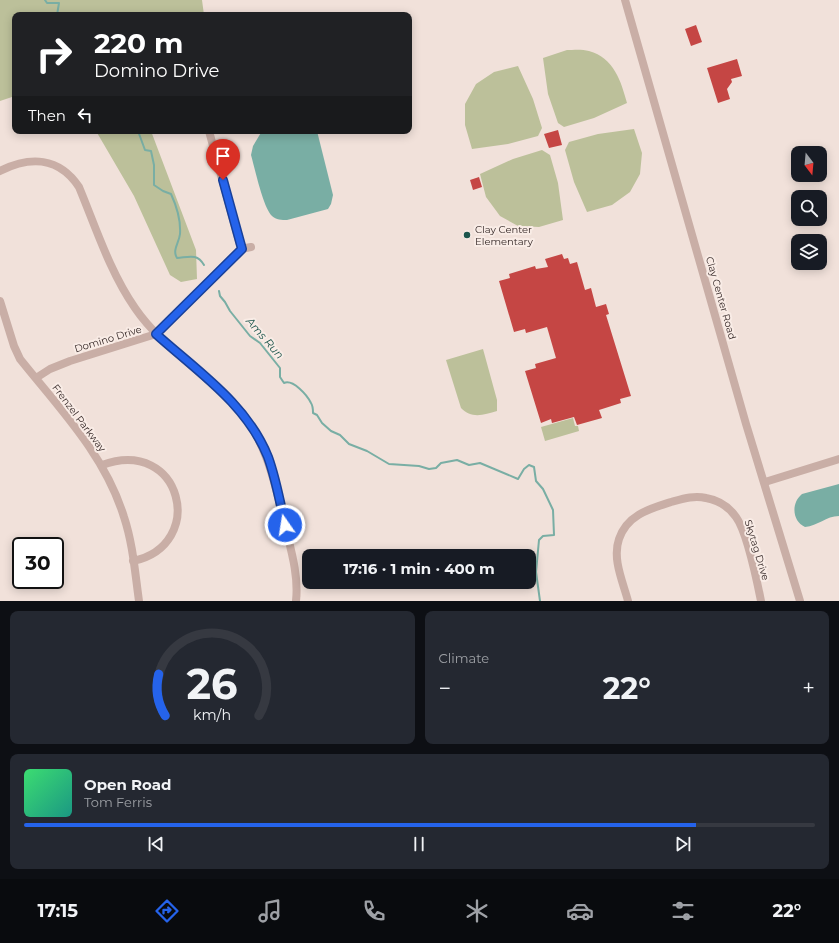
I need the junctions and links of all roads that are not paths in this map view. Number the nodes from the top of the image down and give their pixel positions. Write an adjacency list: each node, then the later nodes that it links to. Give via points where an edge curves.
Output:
1 (625, 0): 11 (street, Clay Center Road)
2 (210, 134): 5 (street)
3 (0, 171): 7 (street, via 28,162 46,162 58,167 75,181 121,286 135,309)
4 (251, 247): 5 (street)
5 (242, 249): 7 (street, Domino Drive)
6 (0, 301): 8 (street, Frenzel Parkway, via 16,352)
7 (156, 334): 8 (street, Domino Drive, via 70,361); 14 (street, via 229,398 261,443 272,472 294,565)
8 (36, 378): 10 (street, Frenzel Parkway)
9 (839, 459): 11 (street)
10 (102, 465): 12 (street, Frenzel Parkway, via 124,517); 12 (street, via 121,460 136,460 152,465 165,476 175,492 177,520 169,538 153,554)
11 (764, 482): 17 (street, Clay Center Road)
12 (133, 561): 13 (street, Frenzel Parkway)
13 (139, 601)
14 (296, 601)
15 (628, 601): 16 (street, Skytag Drive, via 617,558 619,540 625,527 643,511 680,499 696,497 717,501 733,513 739,522)
16 (761, 601)
17 (800, 601)

